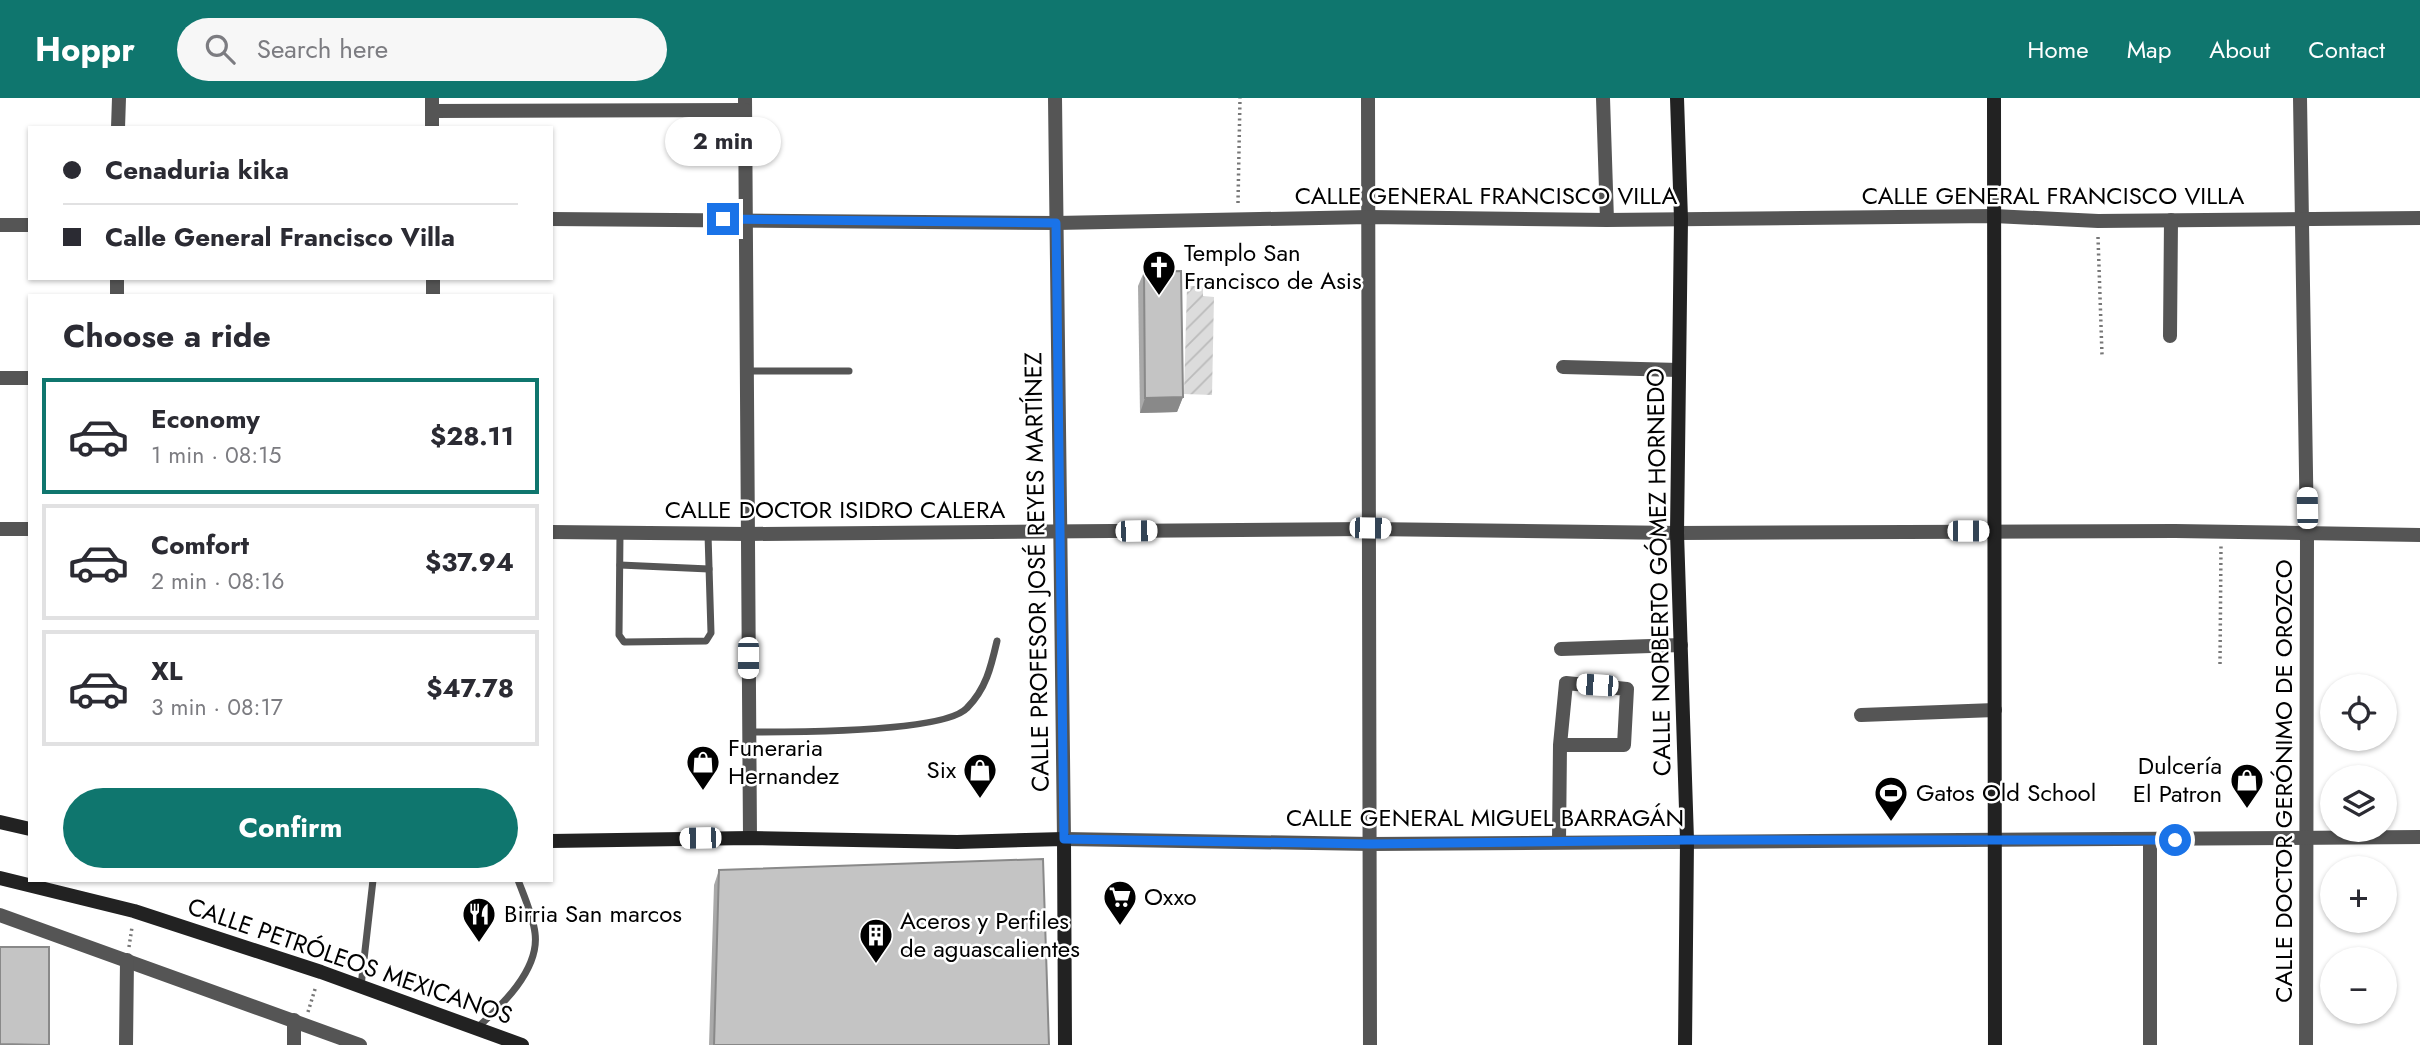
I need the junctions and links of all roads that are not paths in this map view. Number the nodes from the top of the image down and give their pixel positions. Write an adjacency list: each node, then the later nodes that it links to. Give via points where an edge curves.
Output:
1 (118, 98): 10 (street)
2 (1055, 98): 21 (street, CALLE PROFESOR JOSÉ REYES MARTÍNEZ)
3 (1368, 98): 13 (street)
4 (1603, 98): 19 (street)
5 (1677, 98): 18 (main road, CALLE NORBERTO GÓMEZ HORNEDO)
6 (1994, 98): 12 (main road)
7 (2300, 98): 14 (street, CALLE DOCTOR GERÓNIMO DE OROZCO)
8 (432, 104): 9 (street); 11 (street)
9 (745, 104): 17 (street)
10 (118, 126)
11 (432, 126)
12 (1994, 216): 18 (street, CALLE GENERAL FRANCISCO VILLA); 20 (street, CALLE GENERAL FRANCISCO VILLA); 34 (main road)
13 (1369, 217): 19 (street, CALLE GENERAL FRANCISCO VILLA); 21 (street, CALLE GENERAL FRANCISCO VILLA); 31 (street)
14 (2302, 218): 15 (street, CALLE GENERAL FRANCISCO VILLA); 20 (street, CALLE GENERAL FRANCISCO VILLA); 41 (street, CALLE DOCTOR GERÓNIMO DE OROZCO)
15 (2420, 218)
16 (553, 219): 17 (street, CALLE GENERAL FRANCISCO VILLA)
17 (748, 219): 21 (street, CALLE GENERAL FRANCISCO VILLA); 27 (street)
18 (1681, 219): 19 (street, CALLE GENERAL FRANCISCO VILLA); 26 (main road, CALLE NORBERTO GÓMEZ HORNEDO)
19 (1607, 220)
20 (2171, 220): 24 (street)
21 (1056, 223): 36 (street, CALLE PROFESOR JOSÉ REYES MARTÍNEZ)
22 (0, 225): 23 (street)
23 (28, 225)
24 (2170, 336)
25 (1563, 366): 26 (street)
26 (1679, 370): 38 (main road, CALLE NORBERTO GÓMEZ HORNEDO)
27 (747, 371): 28 (lane); 40 (street)
28 (849, 371)
29 (0, 378): 30 (street)
30 (28, 378)
31 (1370, 528): 36 (street, CALLE DOCTOR ISIDRO CALERA); 38 (street, CALLE DOCTOR ISIDRO CALERA); 63 (street)
32 (0, 529): 33 (street)
33 (28, 529)
34 (1995, 531): 38 (street, CALLE DOCTOR ISIDRO CALERA); 41 (street, CALLE DOCTOR ISIDRO CALERA); 48 (main road)
35 (553, 532): 37 (street, CALLE DOCTOR ISIDRO CALERA)
36 (1059, 532): 40 (street, CALLE DOCTOR ISIDRO CALERA); 56 (street, CALLE PROFESOR JOSÉ REYES MARTÍNEZ)
37 (620, 533): 39 (street, CALLE DOCTOR ISIDRO CALERA); 43 (lane)
38 (1677, 533): 46 (main road, CALLE NORBERTO GÓMEZ HORNEDO)
39 (708, 534): 40 (street, CALLE DOCTOR ISIDRO CALERA); 44 (lane)
40 (747, 534): 50 (street)
41 (2307, 535): 42 (street, CALLE DOCTOR ISIDRO CALERA); 57 (street, CALLE DOCTOR GERÓNIMO DE OROZCO)
42 (2420, 535)
43 (620, 565): 44 (lane); 44 (lane, via 619,635 624,642 706,641 711,633)
44 (709, 569)
45 (997, 641): 50 (lane, via 988,681 965,711 932,724)
46 (1681, 645): 47 (street); 58 (main road, CALLE NORBERTO GÓMEZ HORNEDO)
47 (1561, 649)
48 (1995, 709): 49 (street); 62 (main road)
49 (1861, 715)
50 (749, 732): 54 (street)
51 (1560, 746): 51 (street, via 1566,683 1627,689 1624,746); 61 (street)
52 (0, 822): 53 (main road)
53 (28, 829)
54 (750, 838): 56 (main road, CALLE GENERAL MIGUEL BARRAGÁN); 59 (main road, CALLE GENERAL MIGUEL BARRAGÁN)
55 (2420, 838): 57 (street, CALLE GENERAL MIGUEL BARRAGÁN)
56 (1064, 839): 63 (street, CALLE GENERAL MIGUEL BARRAGÁN); 76 (main road, CALLE PROFESOR JOSÉ REYES MARTÍNEZ)
57 (2305, 839): 60 (street, CALLE GENERAL MIGUEL BARRAGÁN); 81 (street, CALLE DOCTOR GERÓNIMO DE OROZCO)
58 (1687, 840): 61 (street, CALLE GENERAL MIGUEL BARRAGÁN); 62 (street, CALLE GENERAL MIGUEL BARRAGÁN); 78 (main road, CALLE NORBERTO GÓMEZ HORNEDO)
59 (553, 841)
60 (2150, 841): 62 (street, CALLE GENERAL MIGUEL BARRAGÁN); 80 (street)
61 (1559, 842): 63 (street, CALLE GENERAL MIGUEL BARRAGÁN)
62 (1995, 842): 79 (main road)
63 (1371, 844): 77 (street)
64 (0, 878): 69 (main road, CALLE PETRÓLEOS MEXICANOS, via 134,911)
65 (373, 882): 69 (lane)
66 (519, 882): 71 (lane, via 536,934 531,956 514,993)
67 (0, 915): 68 (street)
68 (127, 960): 70 (street); 72 (street)
69 (361, 986): 71 (main road, CALLE PETRÓLEOS MEXICANOS)
70 (299, 1022): 73 (street); 74 (street)
71 (476, 1029): 75 (main road, CALLE PETRÓLEOS MEXICANOS)
72 (126, 1045)
73 (294, 1045)
74 (359, 1045)
75 (522, 1045)
76 (1065, 1045)
77 (1370, 1045)
78 (1685, 1045)
79 (1995, 1045)
80 (2150, 1045)
81 (2306, 1045)

